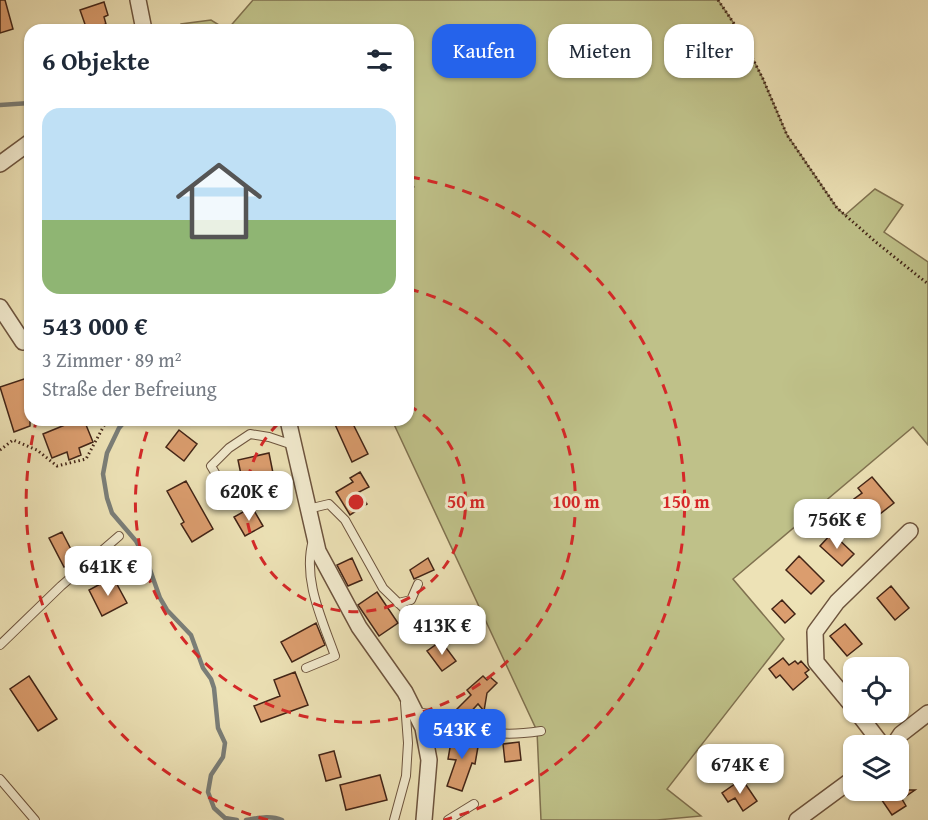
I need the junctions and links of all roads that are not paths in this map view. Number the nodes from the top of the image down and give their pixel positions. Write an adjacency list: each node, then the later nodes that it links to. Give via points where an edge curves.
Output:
1 (138, 0): 2 (street)
2 (143, 24)
3 (24, 146): 4 (street)
4 (0, 164)
5 (0, 307): 6 (street)
6 (23, 342)
7 (289, 426): 8 (street)
8 (293, 445): 9 (lane, via 250,434 229,448 211,466); 10 (street)
9 (232, 501)
10 (308, 509): 12 (street); 15 (lane, via 329,504 345,520 383,588)
11 (910, 531): 20 (street, via 837,602 815,632 816,662)
12 (315, 535): 18 (lane, via 309,554 312,589 335,656); 19 (street, via 318,550 359,627)
13 (119, 536): 17 (lane)
14 (418, 584): 15 (lane, via 411,600)
15 (398, 603): 16 (lane)
16 (423, 627)
17 (0, 645)
18 (306, 669)
19 (405, 692): 21 (street); 31 (lane, via 406,776)
20 (843, 695)
21 (415, 712): 24 (lane, via 432,713 498,733); 32 (street, via 423,728 429,760)
22 (928, 713): 26 (street)
23 (865, 723): 25 (street)
24 (541, 731)
25 (875, 735)
26 (900, 735)
27 (0, 779): 30 (lane)
28 (843, 785): 34 (street)
29 (474, 804): 33 (lane)
30 (35, 820)
31 (394, 820)
32 (424, 820)
33 (448, 820)
34 (797, 820)

